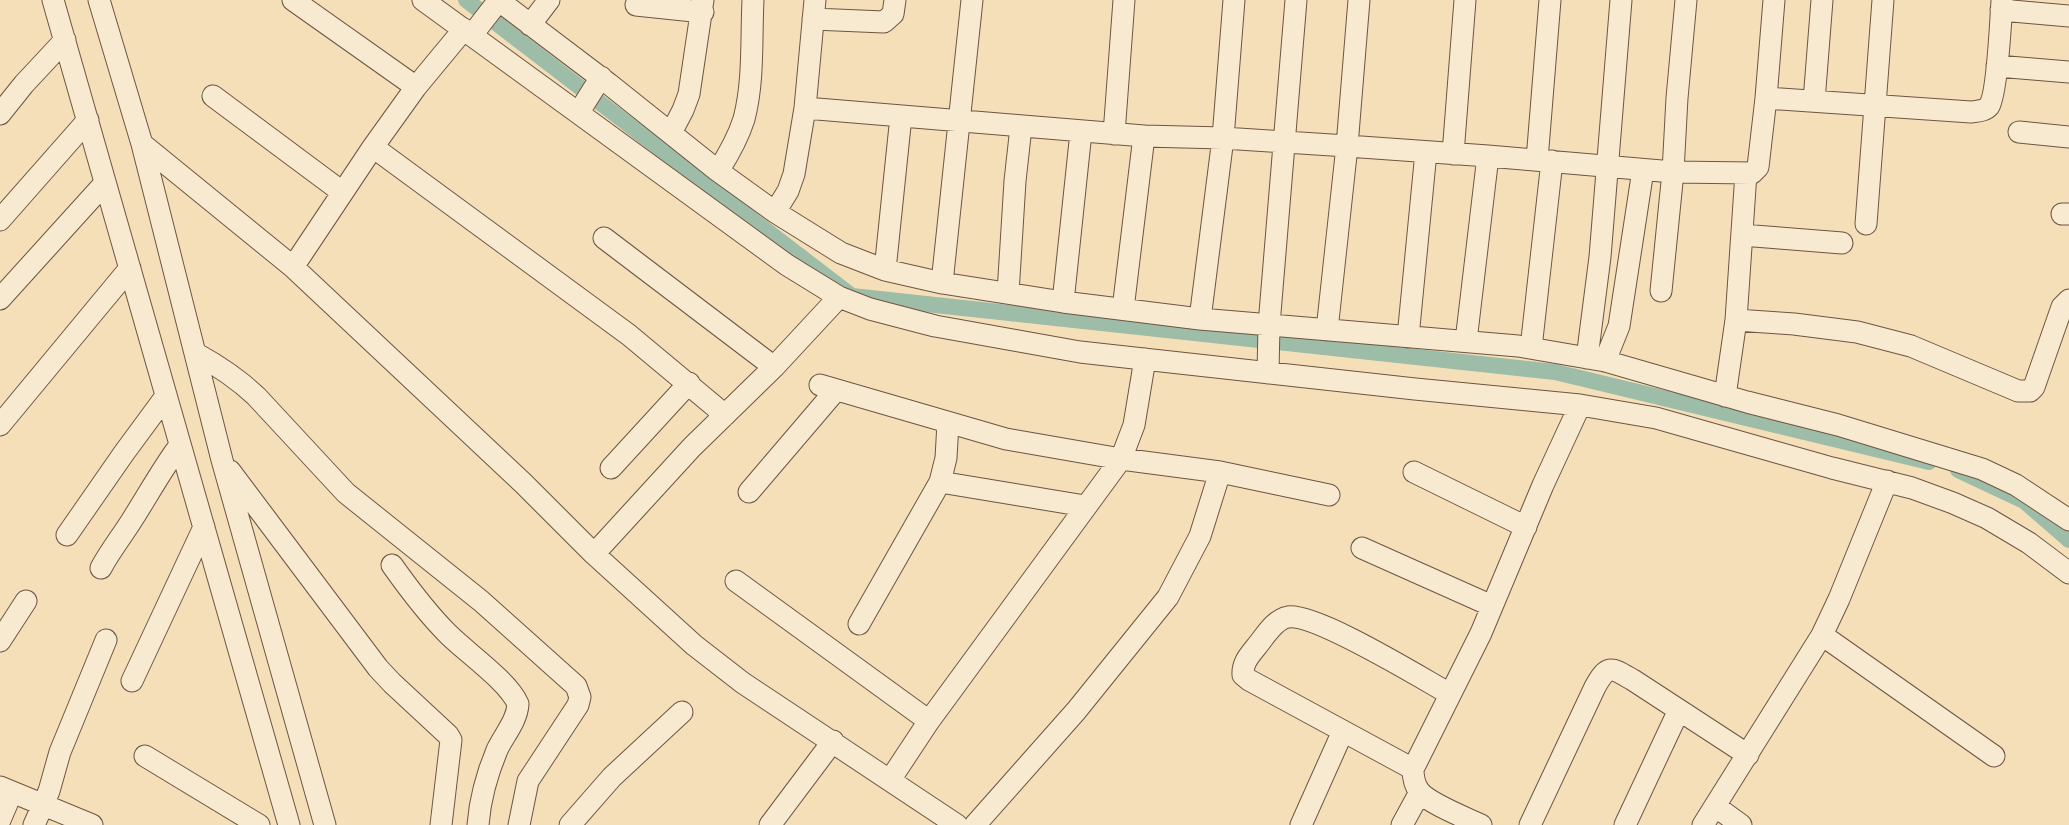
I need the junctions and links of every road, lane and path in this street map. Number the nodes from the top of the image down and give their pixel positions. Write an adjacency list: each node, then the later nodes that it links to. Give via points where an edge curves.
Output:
1 (53, 0): 27 (street)
2 (98, 0): 50 (street)
3 (293, 0): 30 (street)
4 (423, 0): 24 (street)
5 (549, 0): 26 (street)
6 (753, 0): 59 (street, via 750,77 744,118)
7 (895, 0): 23 (street, via 893,14 884,22)
8 (972, 0): 40 (street)
9 (1124, 0): 45 (street)
10 (1234, 0): 48 (street)
11 (1296, 0): 49 (street)
12 (1359, 0): 51 (street)
13 (1465, 0): 54 (street)
14 (1550, 0): 56 (street)
15 (1621, 0): 57 (street)
16 (1686, 0): 60 (street)
17 (1774, 0): 33 (street)
18 (1822, 0): 34 (street)
19 (1883, 0): 35 (street)
20 (636, 5): 22 (street)
21 (2002, 5): 25 (street); 28 (street)
22 (703, 6): 44 (street, via 689,94)
23 (814, 10): 36 (street)
24 (484, 16): 26 (street); 30 (street); 31 (street)
25 (2069, 16)
26 (530, 25): 31 (street)
27 (65, 40): 37 (street); 39 (street)
28 (1997, 66): 29 (street); 35 (street, via 1990,105 1980,111)
29 (2069, 72)
30 (416, 87): 52 (street)
31 (590, 94): 44 (street); 76 (street, via 787,265)
32 (213, 96): 63 (street)
33 (1766, 98): 34 (street); 61 (street, via 1758,167 1755,172)
34 (1814, 101): 35 (street)
35 (1874, 105): 66 (street)
36 (805, 108): 38 (street); 64 (street, via 794,174)
37 (0, 114)
38 (901, 116): 40 (street); 72 (street)
39 (88, 120): 62 (street); 65 (street)
40 (960, 121): 41 (street); 73 (street)
41 (1020, 127): 42 (street); 75 (street)
42 (1082, 132): 45 (street); 79 (street)
43 (2019, 132): 47 (street)
44 (671, 133): 59 (street)
45 (1114, 134): 46 (street)
46 (1144, 136): 48 (street); 80 (street)
47 (2069, 136)
48 (1223, 138): 49 (street); 81 (street)
49 (1284, 142): 51 (street); 87 (street)
50 (142, 144): 71 (street); 88 (street)
51 (1347, 146): 53 (street); 83 (street)
52 (373, 147): 63 (street); 92 (street, via 629,335)
53 (1426, 152): 54 (street); 84 (street)
54 (1453, 154): 55 (street)
55 (1488, 156): 56 (street); 85 (street)
56 (1544, 161): 57 (street); 86 (street)
57 (1607, 168): 58 (street); 90 (street)
58 (1643, 170): 60 (street); 90 (street, via 1619,326)
59 (718, 171): 64 (street)
60 (1673, 172): 61 (street); 74 (street)
61 (1746, 173): 67 (street)
62 (105, 182): 70 (street); 77 (street)
63 (342, 192): 71 (street)
64 (775, 212): 72 (street, via 841,253)
65 (0, 220)
66 (1866, 224)
67 (1742, 235): 69 (street); 82 (street)
68 (604, 238): 91 (street)
69 (1842, 243)
70 (130, 268): 93 (street); 98 (street)
71 (293, 268): 115 (street, via 524,483)
72 (885, 270): 73 (street)
73 (942, 283): 75 (street)
74 (1661, 291)
75 (1008, 293): 79 (street)
76 (839, 297): 89 (street, via 870,309 935,326 1080,352); 91 (street)
77 (0, 299)
78 (2069, 300): 82 (street, via 2062,307 2034,387 2024,392 1911,346 1856,332)
79 (1063, 302): 80 (street)
80 (1123, 309): 81 (street)
81 (1200, 319): 87 (street)
82 (1736, 320): 94 (street)
83 (1327, 330): 84 (street); 87 (street)
84 (1408, 337): 85 (street)
85 (1466, 341): 86 (street)
86 (1531, 348): 90 (street)
87 (1268, 349): 89 (street); 95 (street)
88 (195, 353): 101 (street); 152 (street, via 241,382 346,493 481,601 576,686 580,697 578,705 528,781)
89 (1145, 359): 100 (street, via 1134,425)
90 (1596, 360): 94 (street)
91 (774, 367): 96 (street)
92 (689, 383): 96 (street); 102 (street)
93 (166, 396): 99 (street); 113 (street)
94 (1725, 396): 110 (street, via 1838,424 1982,469 2016,486)
95 (1580, 405): 106 (street, via 1656,418); 112 (street)
96 (725, 415): 115 (street)
97 (948, 424): 100 (street, via 1006,439); 105 (street, via 946,458); 107 (street, via 828,387)
98 (0, 425)
99 (180, 445): 111 (street); 117 (street)
100 (1121, 459): 103 (street); 109 (street)
101 (222, 460): 149 (street); 150 (street, via 378,668 448,734 451,740)
102 (610, 468)
103 (1220, 472): 108 (street); 155 (street, via 1200,536 1168,596 1076,711)
104 (1414, 472): 112 (street)
105 (940, 482): 109 (street); 122 (street)
106 (1886, 482): 118 (street, via 1912,488 1987,518 2029,543); 123 (street)
107 (749, 492)
108 (1329, 495)
109 (1086, 506): 130 (street)
110 (2069, 520)
111 (204, 527): 126 (street); 148 (street)
112 (1526, 527): 121 (street)
113 (67, 535)
114 (1362, 548): 121 (street)
115 (594, 554): 132 (street, via 694,646)
116 (392, 565): 151 (street, via 413,595 448,634 491,673 518,704 515,718 487,773)
117 (101, 568)
118 (2069, 573)
119 (736, 581): 130 (street)
120 (26, 601): 125 (street)
121 (1492, 606): 127 (street)
122 (859, 624)
123 (1822, 635): 133 (street); 135 (street)
124 (106, 640): 140 (street, via 60,752 49,791)
125 (0, 641)
126 (132, 681)
127 (1450, 694): 131 (street, via 1344,635 1294,617 1282,619 1245,661 1243,675); 136 (street)
128 (1679, 710): 133 (street); 158 (street, via 1617,671 1603,673); 159 (street)
129 (682, 712): 153 (street, via 612,777)
130 (929, 721): 137 (street)
131 (1343, 731): 136 (street); 156 (street)
132 (833, 741): 137 (street); 154 (street)
133 (1748, 755): 141 (street)
134 (145, 756): 147 (street)
135 (1994, 756)
136 (1414, 768): 139 (street, via 1413,778)
137 (890, 780): 143 (street)
138 (6, 789): 140 (street); 142 (street)
139 (1420, 792): 144 (street); 157 (street)
140 (41, 804): 145 (street); 146 (street)
141 (1716, 806): 160 (street); 161 (street)
142 (0, 820)
143 (947, 822)
144 (1475, 824)
145 (34, 825)
146 (92, 825)
147 (259, 825)
148 (289, 825)
149 (325, 825)
150 (442, 825)
151 (478, 825)
152 (520, 825)
153 (570, 825)
154 (770, 825)
155 (975, 825)
156 (1300, 825)
157 (1402, 825)
158 (1530, 825)
159 (1625, 825)
160 (1703, 825)
161 (1742, 825)

